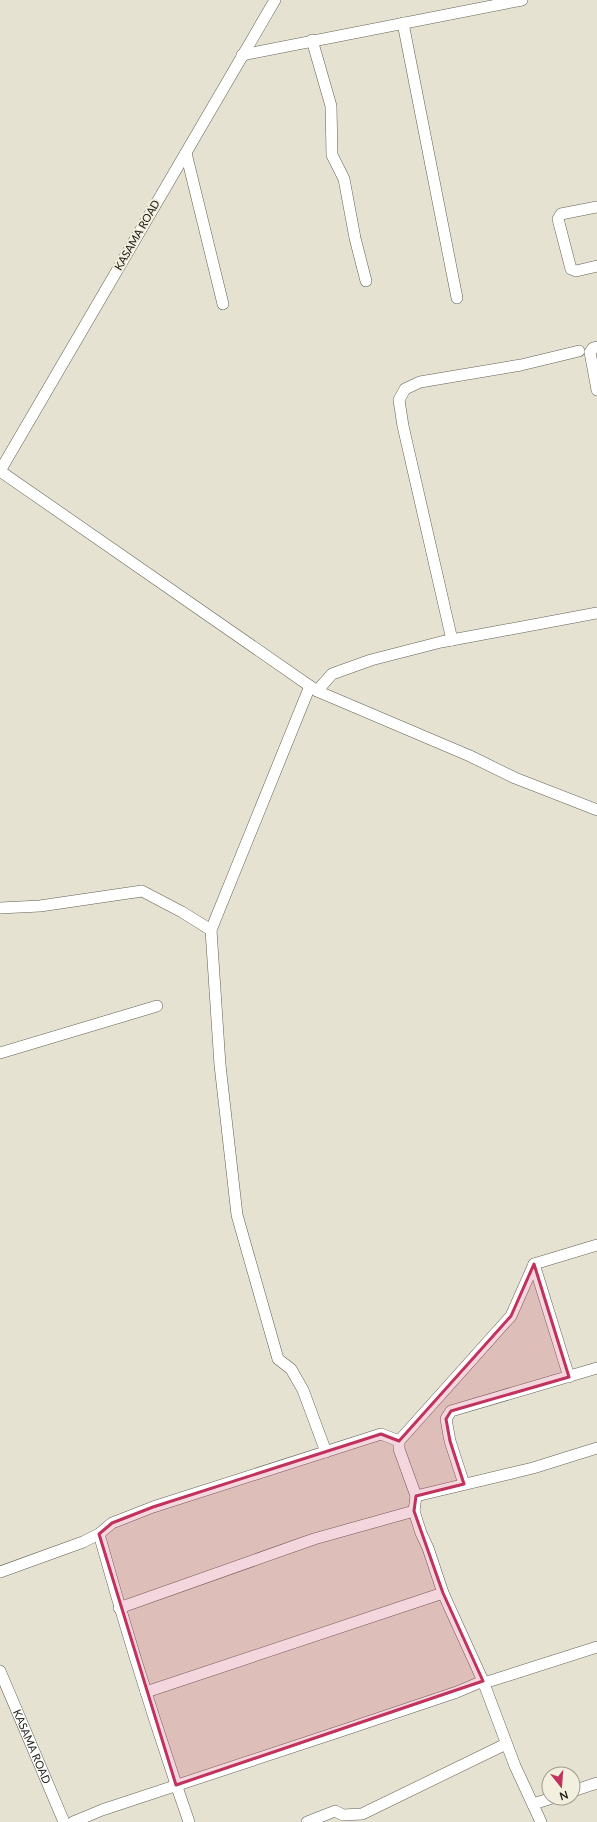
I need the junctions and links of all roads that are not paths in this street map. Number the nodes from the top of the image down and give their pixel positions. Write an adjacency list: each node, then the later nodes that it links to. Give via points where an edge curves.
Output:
1 (275, 0): 5 (street, KASAMA ROAD)
2 (522, 0): 3 (street)
3 (403, 23): 4 (street); 10 (street)
4 (312, 40): 5 (street); 9 (street, via 330,106 332,155 344,179)
5 (242, 55): 6 (street, KASAMA ROAD)
6 (186, 153): 11 (street); 15 (street, KASAMA ROAD)
7 (597, 206): 8 (street, via 561,214 558,219 570,269)
8 (597, 266)
9 (366, 281)
10 (457, 298)
11 (223, 304)
12 (597, 347): 14 (street, via 590,352)
13 (579, 351): 17 (street, via 521,365 420,382 405,389 399,400)
14 (597, 390)
15 (0, 471): 18 (street)
16 (597, 613): 17 (street)
17 (452, 640): 18 (street, via 346,668 332,674)
18 (314, 688): 19 (street, via 515,778); 21 (street)
19 (597, 810)
20 (0, 908): 21 (street, via 40,906 142,891)
21 (211, 930): 30 (street, via 220,1065 237,1215 278,1359 291,1369 303,1390)
22 (157, 1006): 23 (street)
23 (0, 1053)
24 (597, 1245): 25 (street)
25 (534, 1264): 27 (street); 28 (street, via 511,1316)
26 (597, 1368): 27 (street)
27 (569, 1377): 31 (street, via 451,1411 446,1419 448,1434)
28 (399, 1441): 30 (street, via 381,1434); 32 (street, via 399,1449)
29 (597, 1448): 31 (street, via 533,1468)
30 (326, 1452): 34 (street, via 153,1507 112,1523)
31 (464, 1484): 32 (street)
32 (416, 1496): 33 (street)
33 (414, 1511): 36 (street); 37 (street, via 314,1539)
34 (99, 1534): 35 (street); 37 (street)
35 (0, 1572)
36 (443, 1593): 40 (street); 41 (street)
37 (119, 1608): 41 (street)
38 (597, 1647): 40 (street)
39 (0, 1671): 48 (street, KASAMA ROAD)
40 (483, 1682): 42 (street); 44 (street)
41 (146, 1692): 44 (street)
42 (506, 1744): 47 (street); 51 (street, via 362,1814 344,1815 335,1812)
43 (597, 1783): 45 (street)
44 (176, 1785): 49 (street); 50 (street)
45 (581, 1788)
46 (541, 1801): 47 (street)
47 (533, 1804): 52 (street)
48 (64, 1822)
49 (73, 1822)
50 (189, 1822)
51 (307, 1822)
52 (541, 1822)

